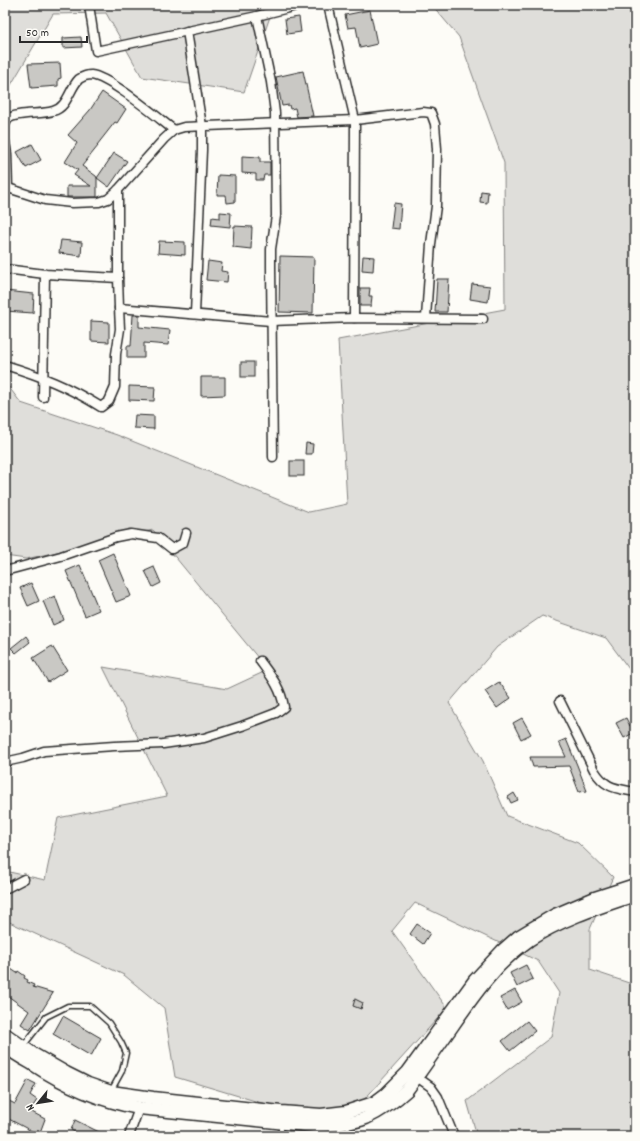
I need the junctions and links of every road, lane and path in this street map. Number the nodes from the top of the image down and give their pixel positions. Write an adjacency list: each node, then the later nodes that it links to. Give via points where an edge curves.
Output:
1 (89, 5): 5 (street, via 96,51)
2 (300, 5): 4 (street)
3 (328, 5): 6 (street)
4 (257, 16): 5 (street); 8 (street, via 271,82)
5 (187, 31): 9 (street)
6 (355, 120): 8 (street); 19 (street); 20 (street, via 431,112 435,124 437,149 436,206)
7 (5, 124): 10 (street, via 8,119 19,115 56,110 63,105 79,80 83,76 91,75 105,80)
8 (275, 124): 9 (street); 22 (street, via 276,216 271,248)
9 (202, 126): 10 (street); 18 (street)
10 (174, 130): 13 (street)
11 (5, 142): 12 (street)
12 (6, 188): 13 (street, via 45,200 72,203 99,202 108,199)
13 (118, 190): 16 (street)
14 (5, 269): 15 (street)
15 (45, 274): 16 (street); 24 (street)
16 (118, 278): 17 (street)
17 (119, 308): 18 (street); 24 (street, via 120,329 115,387 109,401 101,407 81,394)
18 (195, 314): 22 (street)
19 (354, 318): 20 (street); 22 (street)
20 (426, 318): 21 (street)
21 (483, 319)
22 (272, 321): 26 (street)
23 (5, 365): 24 (street)
24 (43, 378): 25 (street)
25 (42, 397)
26 (273, 457)
27 (186, 533): 28 (street, via 183,543 172,549 158,538 131,534)
28 (5, 571)
29 (260, 660): 31 (street, via 282,695 284,707 242,726 204,738 163,744 44,751)
30 (560, 701): 32 (street, via 599,779 610,787)
31 (5, 762)
32 (635, 792)
33 (24, 879): 35 (street)
34 (635, 885): 40 (street, via 555,915 502,950 475,980)
35 (5, 890)
36 (635, 895): 40 (street, via 554,926 513,953 494,971)
37 (5, 1034): 39 (street)
38 (5, 1046): 42 (street, via 50,1076 79,1090 120,1105)
39 (23, 1047): 41 (street, via 66,1073); 41 (lane, via 46,1018 68,1006 90,1006 109,1023 126,1053 122,1071)
40 (412, 1074): 41 (street, via 374,1103 346,1112 321,1115); 43 (street, via 407,1090 393,1102 365,1118 326,1126); 46 (street, via 438,1097)
41 (111, 1092)
42 (139, 1108): 43 (street); 44 (street)
43 (280, 1122): 45 (lane)
44 (129, 1136)
45 (281, 1136)
46 (454, 1136)

